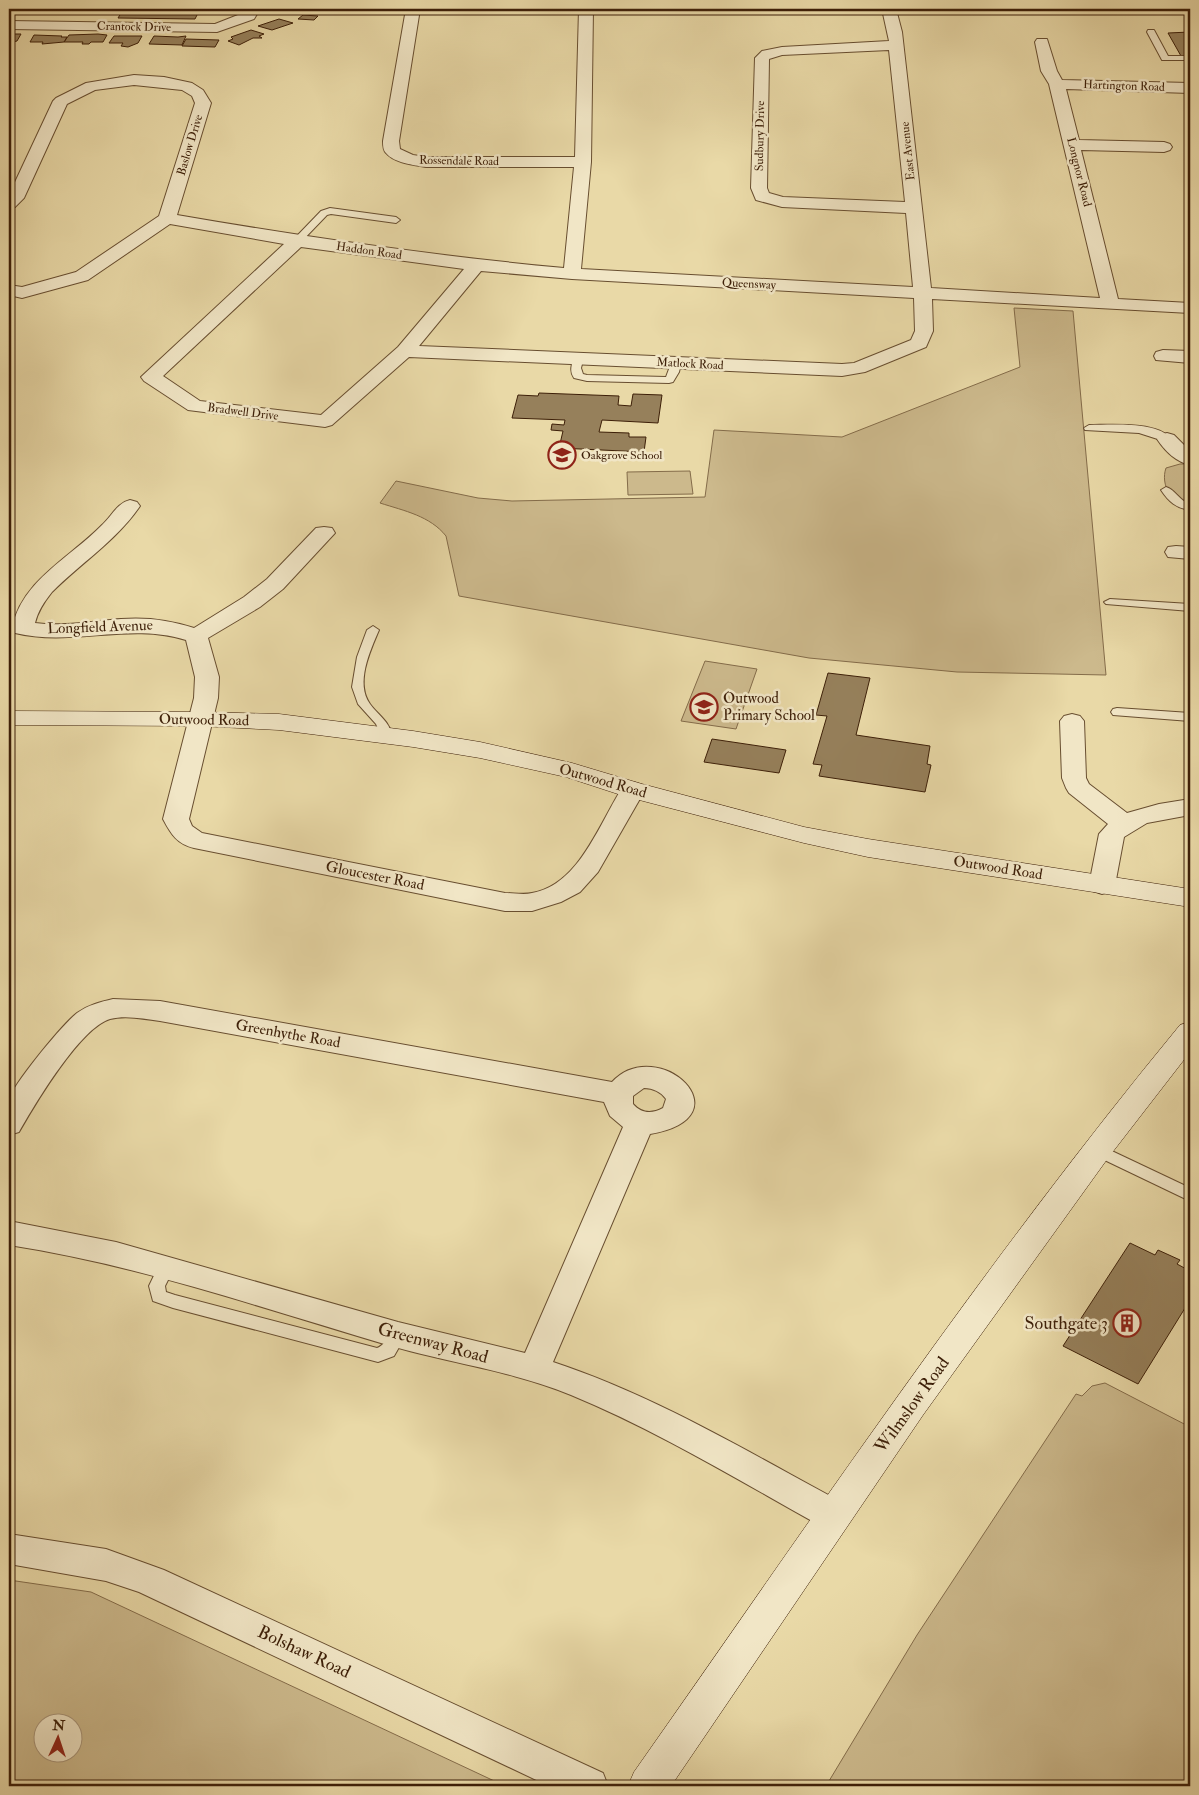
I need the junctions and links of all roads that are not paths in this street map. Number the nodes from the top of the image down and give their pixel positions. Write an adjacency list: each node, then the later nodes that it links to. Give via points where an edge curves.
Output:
1 (64, 9): 7 (street)
2 (253, 9): 7 (street, Crantock Drive, via 249,16 217,28)
3 (413, 9): 16 (street, Rossendale Road, via 392,151 401,157 426,162)
4 (586, 9): 16 (street)
5 (889, 9): 10 (street, East Avenue)
6 (9, 25): 7 (street, Crantock Drive)
7 (49, 26)
8 (1151, 32): 11 (lane, via 1165,58)
9 (1042, 42): 12 (street, Longnor Road, via 1049,71)
10 (896, 45): 18 (street, East Avenue); 18 (street, Sudbury Drive, via 782,51 764,56 759,188 762,196 782,202)
11 (1190, 58)
12 (1057, 84): 13 (street, Hartington Road); 14 (street, Longnor Road)
13 (1190, 88)
14 (1072, 145): 15 (street); 26 (street, Longnor Road)
15 (1164, 147)
16 (583, 162): 23 (street)
17 (9, 203): 19 (street, Baslow Drive, via 16,198 61,101 91,86 134,80 164,82 187,86 198,93 203,103)
18 (914, 208): 25 (street, East Avenue)
19 (167, 218): 21 (street, Haddon Road); 24 (street, via 82,276 22,293)
20 (396, 220): 21 (lane, via 330,211 324,213)
21 (297, 242): 22 (street, Haddon Road); 28 (street, Bradwell Drive, via 151,377 195,406 325,421)
22 (476, 265): 23 (street, Haddon Road); 28 (street, Bradwell Drive)
23 (572, 274): 25 (street, Queensway)
24 (9, 290)
25 (923, 294): 26 (street, Queensway); 28 (street, Matlock Road, via 924,331 919,343 858,368 842,370 577,364)
26 (1110, 303): 27 (street, Queensway)
27 (1190, 308)
28 (405, 351)
29 (1161, 356): 30 (street)
30 (1190, 357)
31 (1088, 428): 32 (lane, via 1145,431)
32 (1167, 439): 33 (street)
33 (1190, 459)
34 (1166, 490): 36 (lane, via 1177,503)
35 (130, 506): 41 (street, Longfield Avenue, via 110,530 42,590 27,610 23,628 48,631 142,624 162,625)
36 (1190, 507)
37 (324, 533): 41 (street, via 252,602)
38 (1110, 602): 39 (lane)
39 (1190, 608)
40 (373, 630): 47 (lane, via 359,669 359,690 362,702 385,725)
41 (196, 636): 45 (street, via 207,676 206,698)
42 (1117, 712): 43 (lane)
43 (1190, 717)
44 (9, 718): 45 (street, Outwood Road)
45 (200, 719): 47 (street, Outwood Road, via 279,722); 48 (street, Gloucester Road, via 176,818 182,831 194,840 505,902 532,902 570,886 586,872)
46 (1072, 721): 50 (street, via 1074,778 1078,788)
47 (386, 735): 48 (street, Outwood Road, via 527,760)
48 (633, 790): 51 (street, Outwood Road, via 822,839)
49 (1190, 807): 50 (street, via 1144,815)
50 (1124, 823): 51 (street, via 1112,834)
51 (1102, 885): 52 (street, Outwood Road)
52 (1190, 898)
53 (1190, 1032): 57 (street, Wilmslow Road)
54 (618, 1094): 55 (street, via 620,1111); 55 (street, via 638,1079 656,1078 671,1084 679,1092 681,1102 678,1111 670,1118 656,1123); 56 (street, Greenhythe Road, via 135,1008 100,1012 78,1028 37,1080)
55 (640, 1122): 60 (street)
56 (9, 1124)
57 (1097, 1150): 58 (lane); 61 (street, Wilmslow Road)
58 (1190, 1195)
59 (9, 1233): 60 (street, Greenway Road, via 76,1245 166,1268 398,1335)
60 (534, 1369): 61 (street, Greenway Road, via 636,1408)
61 (833, 1515): 64 (street, Wilmslow Road)
62 (9, 1549): 63 (street, Bolshaw Road, via 106,1566 151,1580)
63 (589, 1786)
64 (648, 1786)

